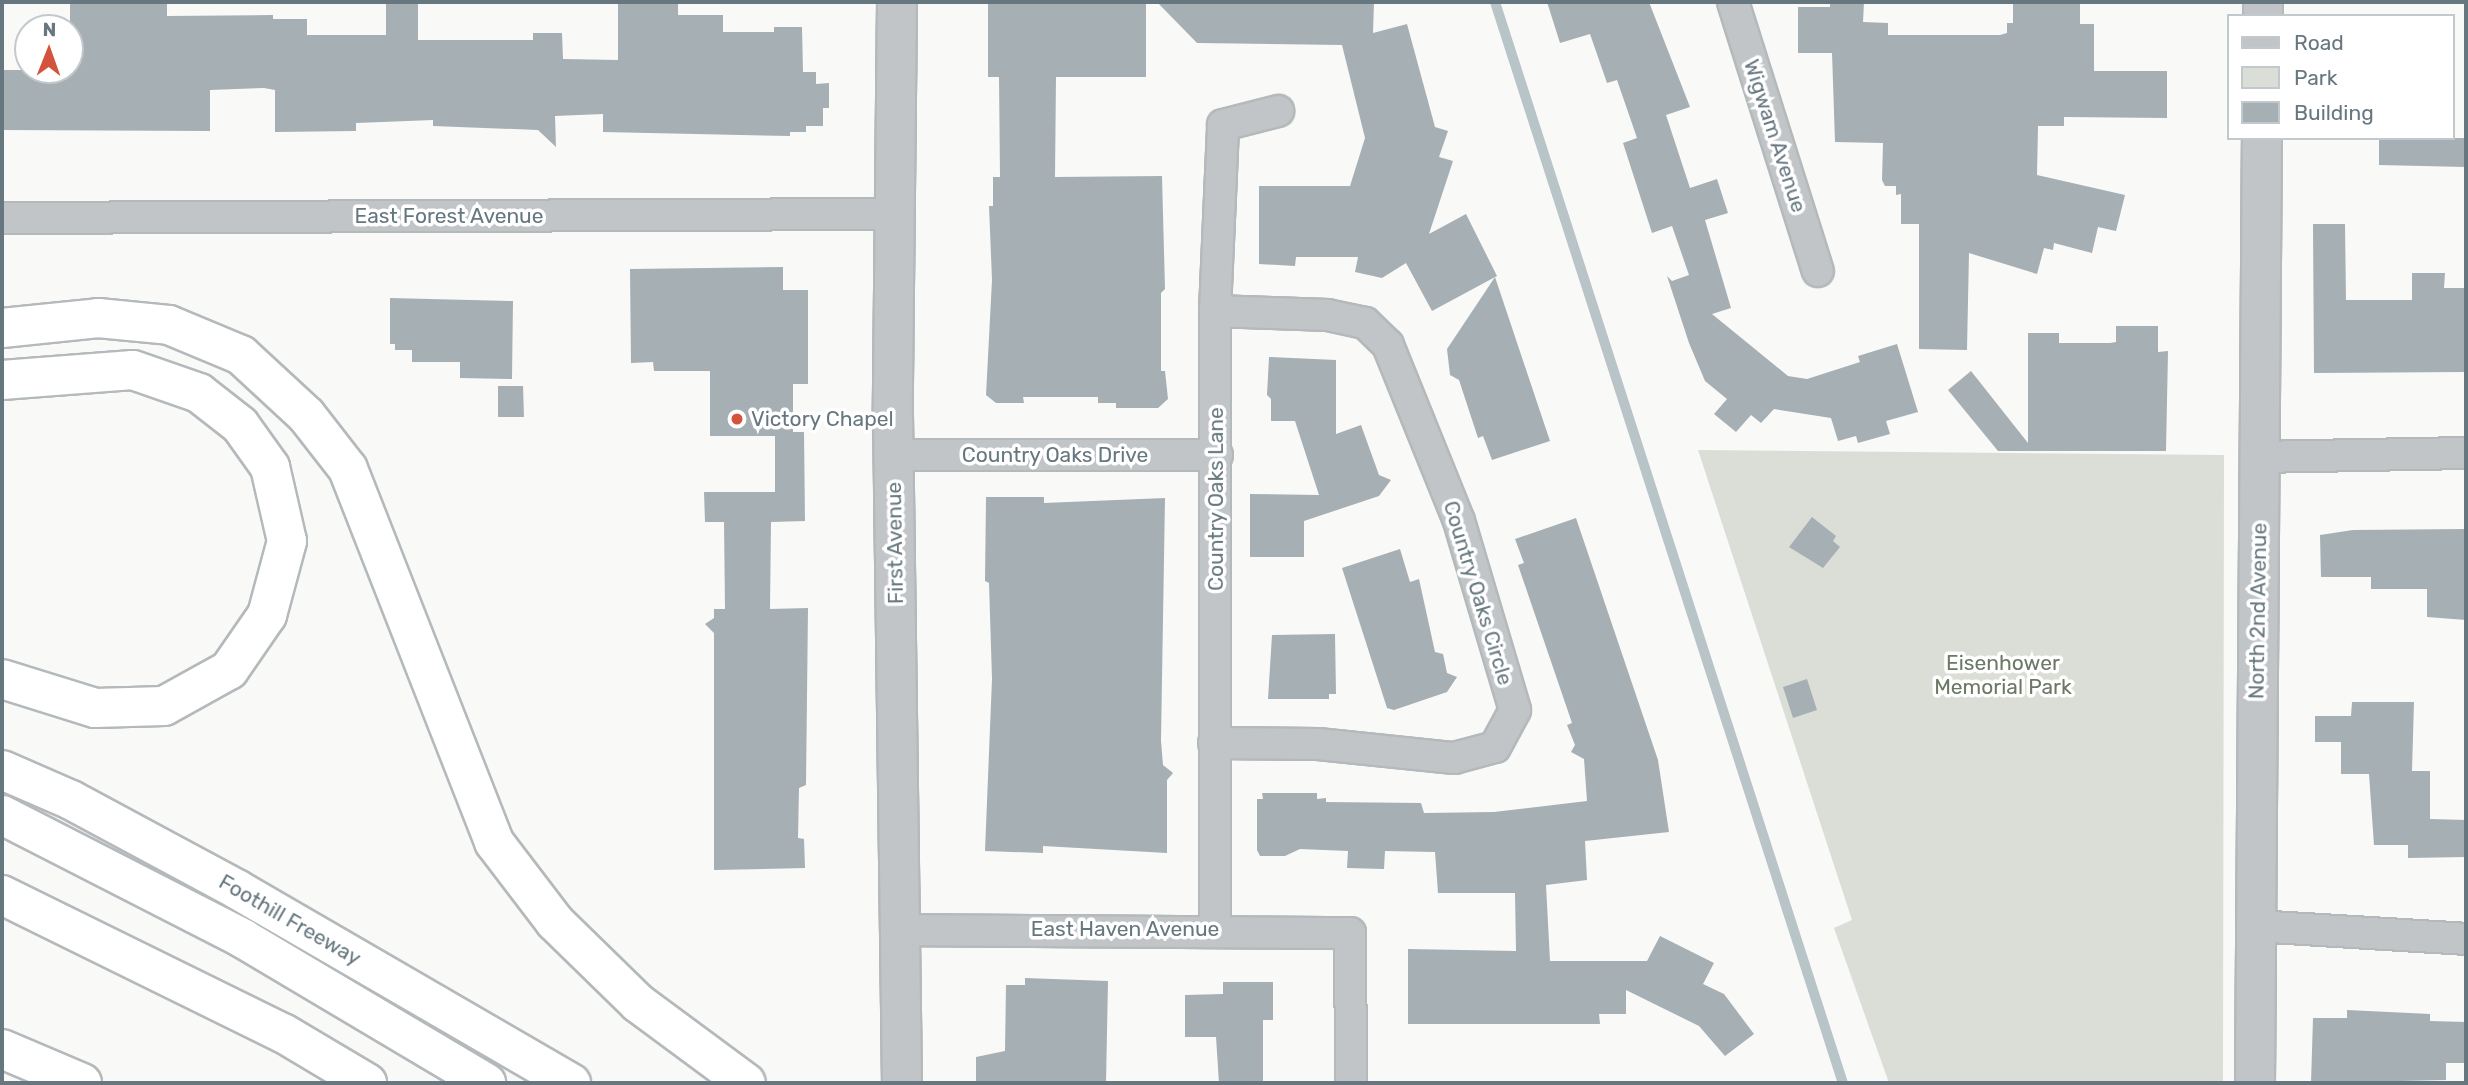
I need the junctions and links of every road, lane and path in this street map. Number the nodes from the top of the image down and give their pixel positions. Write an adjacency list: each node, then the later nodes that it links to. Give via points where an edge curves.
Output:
1 (897, 2): 5 (street, First Avenue)
2 (1733, 2): 7 (street, Wigwam Avenue)
3 (1278, 111): 8 (street, Country Oaks Lane, via 1223,125)
4 (2262, 140): 14 (street, North 2nd Avenue)
5 (896, 214): 6 (street, East Forest Avenue); 12 (street, First Avenue)
6 (2, 218)
7 (1818, 271)
8 (1215, 311): 13 (street, Country Oaks Lane); 16 (street, Country Oaks Circle, via 1328,315 1365,323 1388,345 1458,521 1515,710 1495,747 1454,758 1318,744)
9 (2, 328): 30 (highway, via 98,318 169,325 241,355 306,415 348,469 494,842 555,922 638,1003)
10 (2, 380): 15 (highway, via 133,370 198,393 240,425 270,467 287,541 267,615 229,670 164,706 95,708)
11 (2466, 453): 14 (street)
12 (894, 455): 13 (street, Country Oaks Drive); 21 (street, First Avenue)
13 (1217, 455): 16 (street, Country Oaks Lane)
14 (2258, 457): 20 (street, North 2nd Avenue)
15 (2, 679)
16 (1214, 743): 22 (street, Country Oaks Lane)
17 (2, 770): 29 (highway, Foothill Freeway, via 71,800 238,890)
18 (2, 815): 28 (highway, via 242,938)
19 (2, 895): 25 (highway, via 283,1033)
20 (2255, 926): 23 (street); 33 (street, North 2nd Avenue)
21 (899, 930): 22 (street, East Haven Avenue); 31 (street, First Avenue)
22 (1215, 930): 32 (street, East Haven Avenue, via 1350,933)
23 (2466, 939)
24 (2, 1049): 26 (highway)
25 (357, 1077): 27 (highway)
26 (82, 1083)
27 (383, 1083)
28 (486, 1083)
29 (571, 1083)
30 (746, 1083)
31 (902, 1083)
32 (1351, 1083)
33 (2255, 1083)

